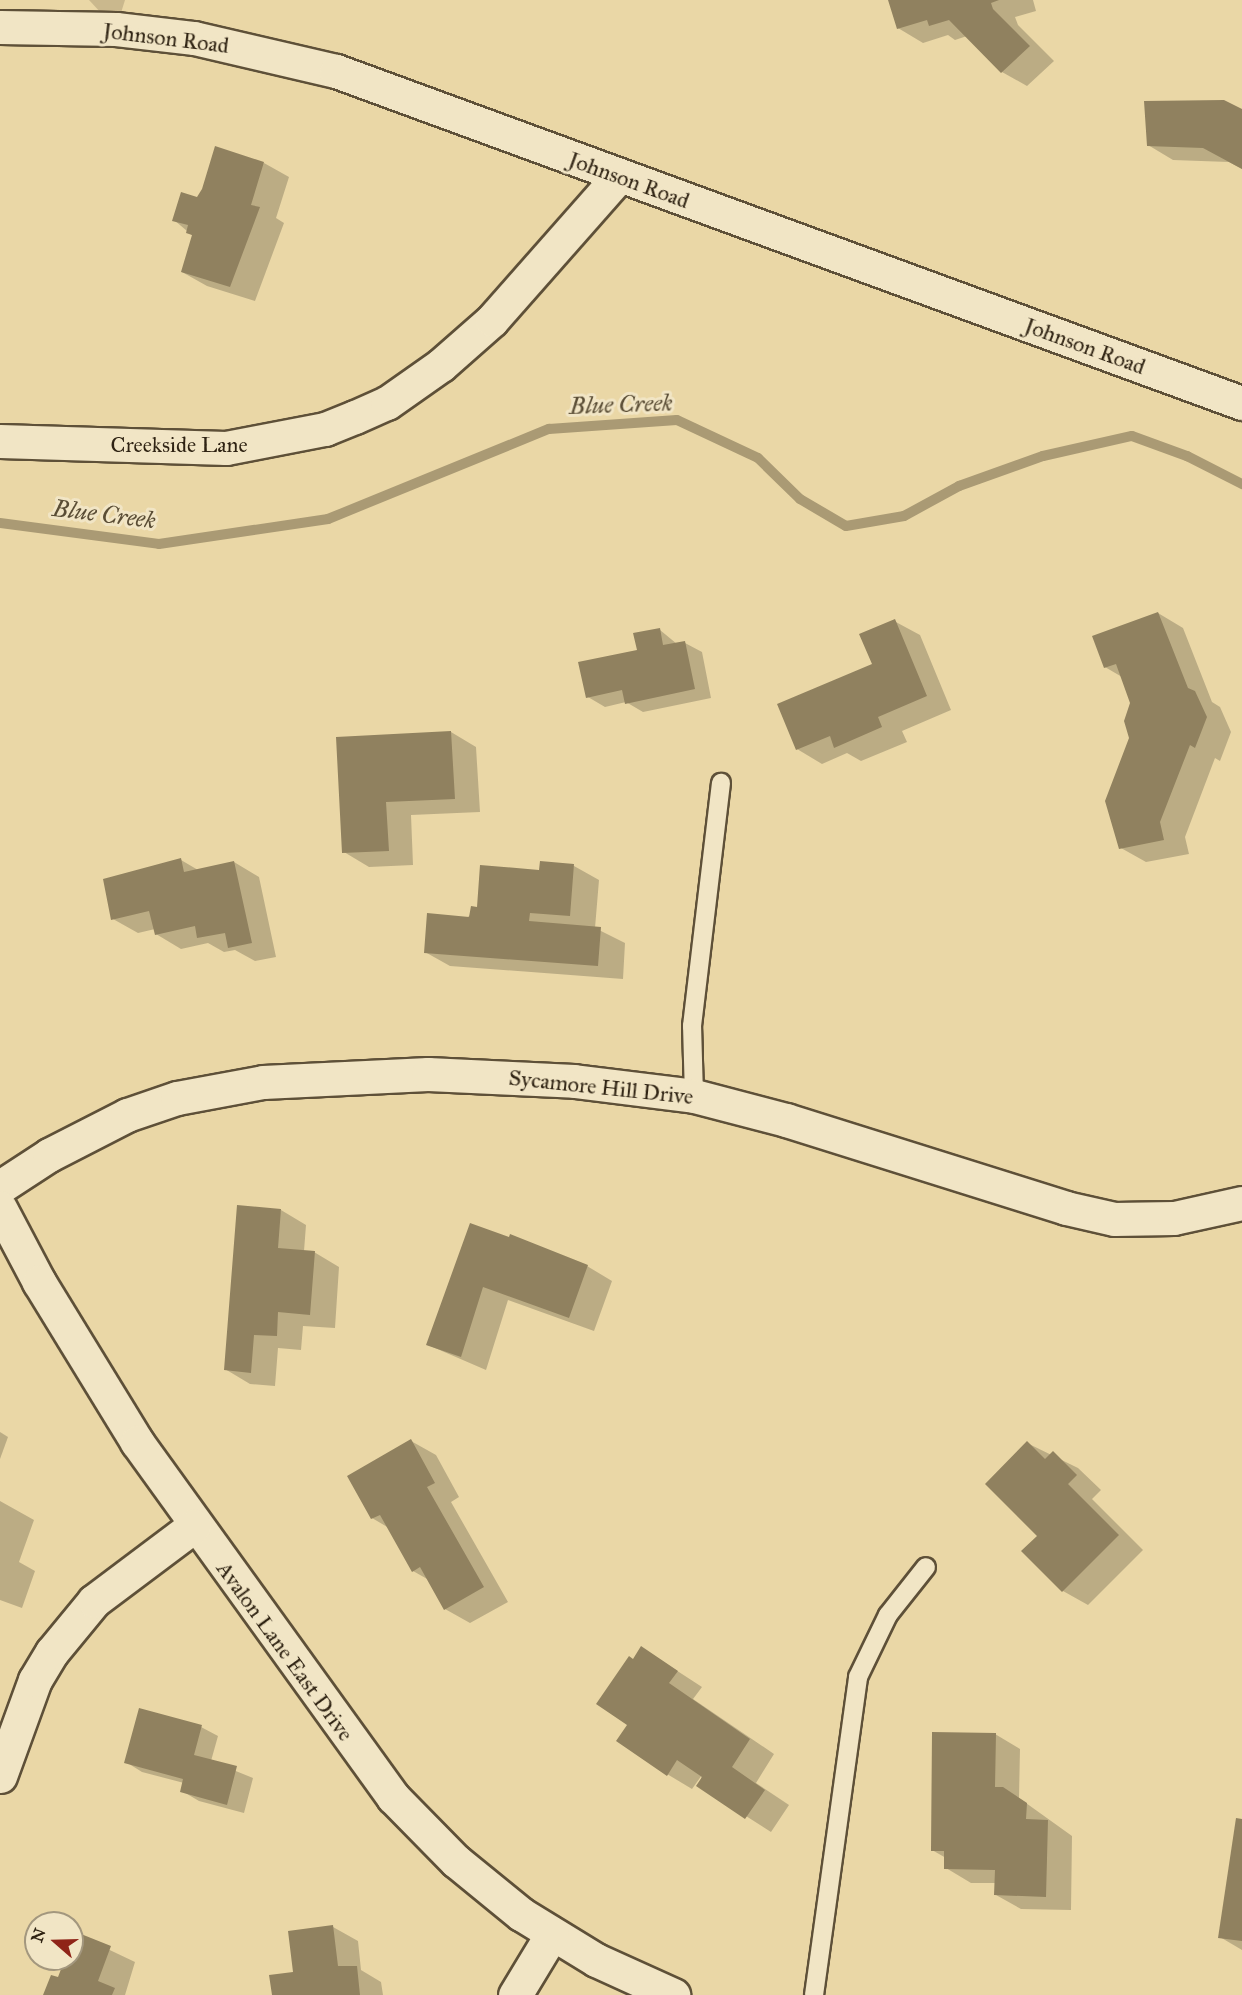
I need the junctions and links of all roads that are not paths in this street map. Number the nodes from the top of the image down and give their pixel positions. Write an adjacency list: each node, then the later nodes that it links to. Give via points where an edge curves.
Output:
1 (0, 27): 2 (street, Johnson Road, via 116,29 194,38 262,52 336,71)
2 (618, 177): 3 (street, Johnson Road); 4 (street, Creekside Lane, via 475,336 387,403 356,417 325,429 226,448)
3 (1242, 403)
4 (0, 441)
5 (721, 783): 6 (lane, via 692,1026)
6 (694, 1096): 7 (street, Sycamore Hill Drive, via 574,1080 476,1075 329,1076 245,1084 177,1098 127,1115 50,1155); 8 (street, Sycamore Hill Drive, via 1114,1219 1174,1218)
7 (0, 1187)
8 (1242, 1203)
9 (0, 1208): 10 (street, Avalon Lane East Drive, via 83,1356)
10 (194, 1526): 12 (street, via 94,1601 52,1652 35,1680); 13 (street, Avalon Lane East Drive, via 393,1797 482,1884)
11 (926, 1567): 16 (lane, via 888,1615 858,1677)
12 (0, 1776)
13 (552, 1934): 14 (street); 15 (street, Avalon Lane East Drive, via 625,1975)
14 (515, 1995)
15 (673, 1995)
16 (814, 1995)

